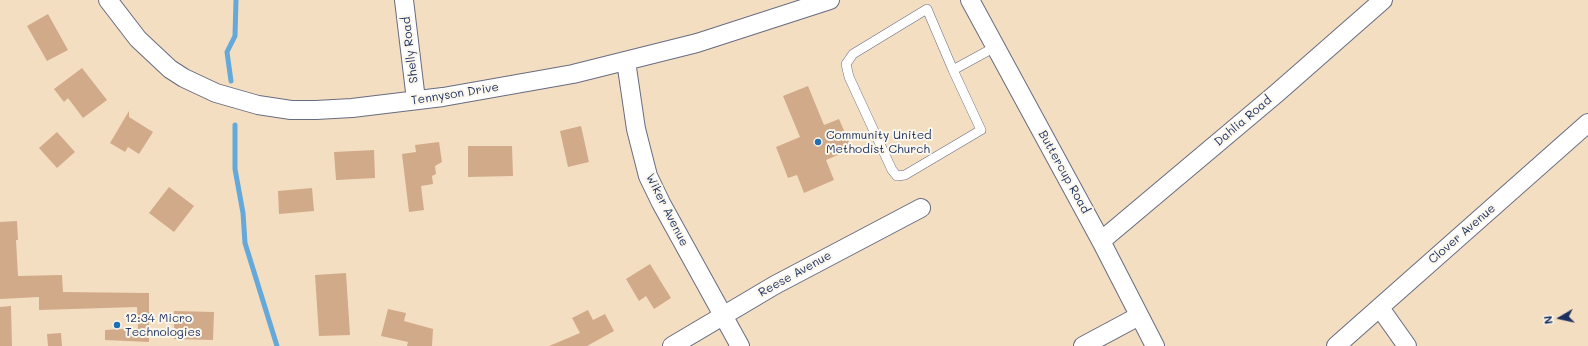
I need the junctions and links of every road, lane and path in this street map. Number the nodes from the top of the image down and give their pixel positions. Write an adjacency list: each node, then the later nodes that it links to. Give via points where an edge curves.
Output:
1 (108, 0): 9 (street, Tennyson Drive, via 138,39 170,69 210,91 233,99 284,109 316,110)
2 (404, 0): 9 (street, Shelly Road)
3 (830, 0): 7 (street, Tennyson Drive, via 704,41)
4 (970, 0): 6 (street, Buttercup Road)
5 (1383, 0): 12 (street, Dahlia Road)
6 (995, 46): 8 (lane); 12 (street, Buttercup Road)
7 (626, 62): 9 (street, Tennyson Drive); 14 (street, Wiker Avenue, via 636,129 648,176)
8 (953, 70): 8 (lane, via 981,130 905,175 897,176 855,91 846,64 853,54 927,9)
9 (416, 100)
10 (1588, 123): 13 (street, Clover Avenue)
11 (921, 208): 14 (street, Reese Avenue, via 816,262)
12 (1101, 241): 15 (street, Buttercup Road)
13 (1380, 308): 20 (street, Clover Avenue); 21 (street)
14 (723, 315): 16 (street, Reese Avenue); 17 (street, Wiker Avenue)
15 (1139, 316): 18 (street); 19 (street, Buttercup Road)
16 (672, 346)
17 (740, 346)
18 (1083, 346)
19 (1155, 346)
20 (1336, 346)
21 (1407, 346)

